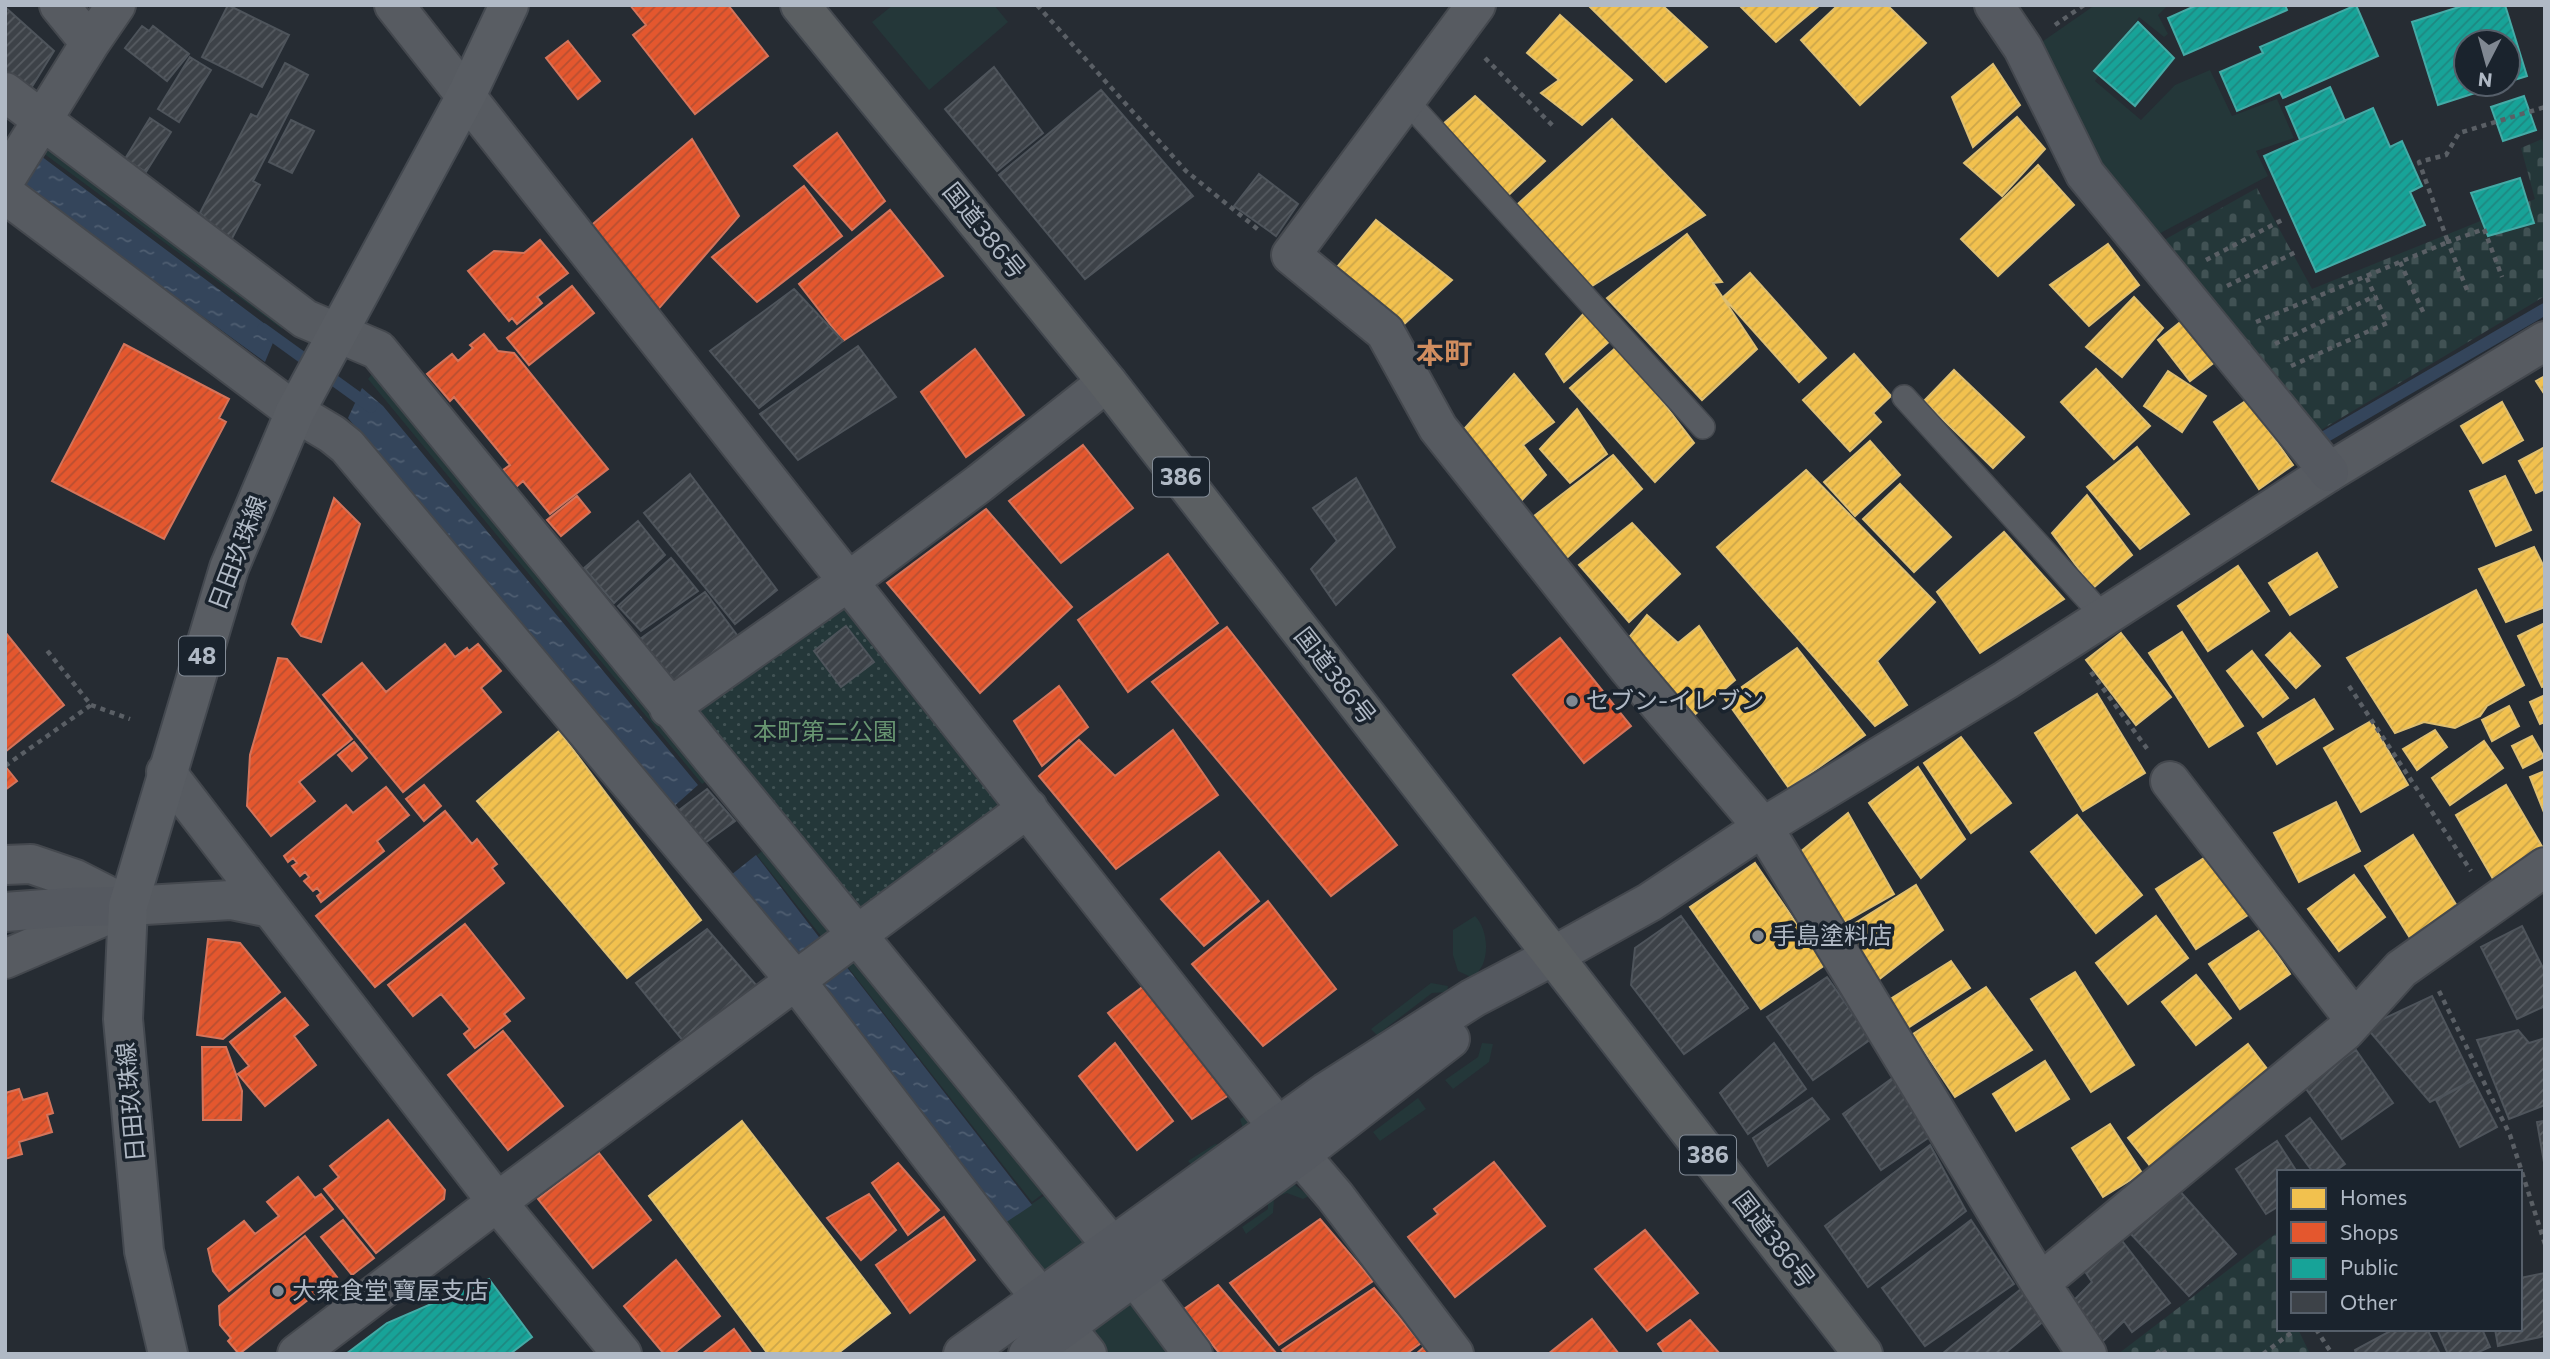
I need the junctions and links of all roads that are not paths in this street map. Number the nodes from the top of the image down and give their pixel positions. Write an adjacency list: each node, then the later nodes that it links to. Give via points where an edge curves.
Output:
1 (59, 5): 8 (street)
2 (116, 5): 8 (street)
3 (394, 5): 10 (street)
4 (509, 5): 10 (main road, 日田玖珠線 / 48)
5 (800, 5): 17 (highway, 国道386号 / 386)
6 (1994, 5): 21 (street, via 2023,48 2085,174)
7 (1466, 18): 11 (street)
8 (90, 43): 12 (street)
9 (5, 92): 12 (street)
10 (467, 94): 15 (main road, 日田玖珠線 / 48); 22 (street)
11 (1405, 99): 20 (lane); 28 (street, via 1291,255 1385,332 1438,429 1629,669)
12 (44, 121): 13 (street); 15 (street, via 304,319)
13 (5, 180)
14 (5, 194): 19 (street)
15 (339, 333): 19 (main road, 日田玖珠線 / 48); 24 (street, via 378,350)
16 (2545, 341): 21 (street)
17 (1107, 382): 22 (street); 35 (highway, 国道386号 / 386)
18 (1904, 397): 23 (lane)
19 (295, 412): 25 (main road, 日田玖珠線 / 48, via 229,568); 37 (street, via 347,446)
20 (1703, 427)
21 (2329, 472): 23 (street)
22 (849, 581): 24 (street); 27 (street)
23 (2104, 617): 28 (street)
24 (669, 708): 34 (street)
25 (166, 772): 31 (main road, 日田玖珠線 / 48); 32 (street)
26 (2170, 781): 38 (street)
27 (1028, 808): 34 (street); 39 (street)
28 (1763, 827): 35 (street, via 1650,902); 43 (street)
29 (5, 865): 31 (street, via 31,864 75,879)
30 (2545, 867): 38 (street, via 2401,969)
31 (128, 906): 32 (street, via 231,900); 33 (street); 36 (street); 46 (main road, 日田玖珠線 / 48, via 123,1019 144,1251)
32 (270, 908): 40 (street)
33 (5, 912)
34 (858, 934): 37 (street); 41 (street)
35 (1553, 956): 39 (street, via 1473,998 1326,1092); 53 (highway, 国道386号 / 386)
36 (5, 960)
37 (796, 981): 40 (street); 44 (street)
38 (2355, 1020): 43 (street)
39 (1289, 1140): 41 (street); 42 (street); 52 (street)
40 (497, 1202): 47 (street); 48 (street)
41 (1112, 1246): 42 (street); 44 (street)
42 (1135, 1275): 45 (street); 51 (street)
43 (2040, 1283): 54 (street)
44 (1041, 1297): 45 (street); 49 (street)
45 (1076, 1340): 50 (street)
46 (168, 1354)
47 (297, 1354)
48 (622, 1354)
49 (962, 1354)
50 (1028, 1354)
51 (1193, 1354)
52 (1454, 1354)
53 (1863, 1354)
54 (2087, 1354)

